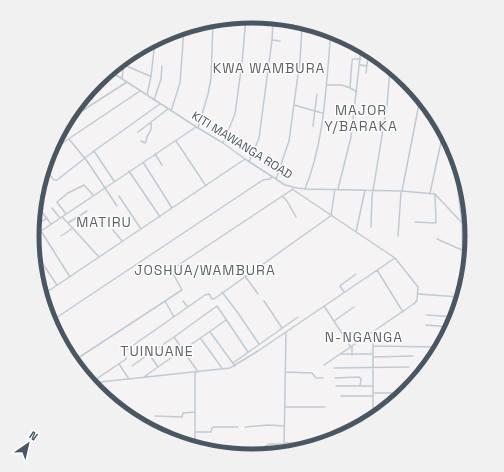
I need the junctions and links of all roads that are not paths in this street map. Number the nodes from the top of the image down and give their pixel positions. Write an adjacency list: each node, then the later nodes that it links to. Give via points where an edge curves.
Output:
1 (245, 23): 46 (street, via 235,114)
2 (273, 24): 7 (street)
3 (213, 27): 40 (street, via 211,78)
4 (302, 29): 32 (street)
5 (184, 34): 34 (street, via 180,83)
6 (330, 38): 23 (street)
7 (272, 40): 8 (street); 53 (street, via 259,138)
8 (280, 41)
9 (154, 47): 20 (street)
10 (361, 54): 12 (street)
11 (368, 58): 16 (street)
12 (361, 59): 14 (street); 24 (street, via 352,60)
13 (124, 65): 20 (street); 21 (street)
14 (360, 65): 16 (street); 26 (street)
15 (162, 66): 29 (street)
16 (367, 66): 17 (street)
17 (366, 73)
18 (114, 74): 21 (street, KITI MAWANGA ROAD)
19 (390, 74): 69 (street)
20 (151, 76): 28 (street)
21 (122, 79): 22 (street, KITI MAWANGA ROAD)
22 (127, 82): 25 (street, KITI MAWANGA ROAD); 37 (street)
23 (326, 86): 24 (street, via 342,85); 36 (street)
24 (350, 88): 26 (street)
25 (141, 90): 28 (street, KITI MAWANGA ROAD); 42 (street)
26 (357, 92): 67 (street, via 347,156)
27 (317, 94): 35 (street)
28 (147, 96): 29 (street, KITI MAWANGA ROAD)
29 (154, 100): 31 (street, KITI MAWANGA ROAD)
30 (418, 103): 70 (street)
31 (160, 104): 33 (street, KITI MAWANGA ROAD); 48 (street)
32 (294, 105): 35 (street); 59 (street, via 289,141)
33 (168, 109): 34 (street, KITI MAWANGA ROAD); 38 (street)
34 (171, 111): 40 (street, KITI MAWANGA ROAD)
35 (316, 111): 36 (street); 39 (street)
36 (322, 113): 66 (street, via 315,160)
37 (78, 114)
38 (151, 122): 41 (street); 45 (street, via 151,131 146,143)
39 (313, 126)
40 (197, 127): 43 (street); 46 (street, KITI MAWANGA ROAD)
41 (138, 132)
42 (69, 139): 47 (street); 50 (street)
43 (176, 140): 49 (street); 61 (street)
44 (442, 140): 71 (street)
45 (141, 141)
46 (223, 143): 51 (street, KITI MAWANGA ROAD)
47 (59, 145)
48 (94, 151): 50 (street); 60 (street)
49 (155, 154): 52 (street); 54 (street)
50 (84, 158): 56 (street, via 57,180); 64 (street)
51 (245, 159): 53 (street, KITI MAWANGA ROAD); 61 (street)
52 (143, 162): 55 (street); 78 (street)
53 (249, 162): 58 (street, KITI MAWANGA ROAD)
54 (162, 165)
55 (129, 171): 60 (street); 84 (street)
56 (48, 173)
57 (456, 175): 63 (street)
58 (272, 176): 59 (street, KITI MAWANGA ROAD); 130 (street)
59 (276, 179): 62 (street, KITI MAWANGA ROAD)
60 (114, 182): 64 (street)
61 (206, 186): 78 (street)
62 (289, 187): 65 (street); 66 (street, KITI MAWANGA ROAD)
63 (457, 187): 90 (street)
64 (105, 188): 73 (street); 76 (street)
65 (293, 189): 75 (street); 82 (street)
66 (305, 189): 67 (street, KITI MAWANGA ROAD)
67 (337, 190): 68 (street, KITI MAWANGA ROAD); 82 (street)
68 (365, 190): 69 (street, KITI MAWANGA ROAD); 98 (street)
69 (373, 190): 70 (street, KITI MAWANGA ROAD); 93 (street)
70 (401, 191): 71 (street, KITI MAWANGA ROAD); 100 (street)
71 (430, 193): 72 (street, KITI MAWANGA ROAD)
72 (435, 194): 87 (street, via 436,223); 90 (street)
73 (93, 196): 81 (street); 81 (street, via 84,184 68,193 57,202)
74 (119, 196): 95 (street)
75 (282, 196): 85 (street); 120 (street, via 171,270 182,290)
76 (117, 206)
77 (52, 208): 83 (street)
78 (173, 208): 84 (street)
79 (41, 211): 86 (street)
80 (87, 211): 89 (street)
81 (66, 214): 83 (street)
82 (331, 215): 98 (street); 110 (street)
83 (61, 217): 89 (street); 91 (street)
84 (160, 217): 95 (street)
85 (296, 217)
86 (46, 218): 88 (street); 91 (street)
87 (415, 222)
88 (39, 223)
89 (68, 223): 94 (street)
90 (462, 223): 92 (street); 103 (street)
91 (52, 224): 97 (street)
92 (465, 224)
93 (372, 227)
94 (73, 228): 99 (street); 104 (street)
95 (141, 229): 102 (street)
96 (113, 230): 102 (street)
97 (41, 231): 111 (street)
98 (356, 232): 105 (street)
99 (61, 236)
100 (398, 236)
101 (437, 239): 103 (street)
102 (122, 242): 104 (street)
103 (462, 250): 107 (street)
104 (99, 257): 111 (street)
105 (395, 258): 108 (street); 117 (street, via 418,286)
106 (43, 264): 112 (street)
107 (463, 267)
108 (377, 270): 115 (street); 125 (street)
109 (356, 274): 115 (street, via 340,286)
110 (245, 276): 114 (street); 116 (street)
111 (70, 277): 112 (street)
112 (57, 285): 113 (street)
113 (46, 292)
114 (222, 292): 123 (street, via 214,299 209,294 205,295); 141 (street)
115 (344, 292): 122 (street)
116 (258, 294)
117 (418, 294): 118 (street); 125 (street, via 417,302)
118 (456, 297)
119 (183, 300): 123 (street)
120 (165, 301): 127 (street); 152 (street)
121 (264, 301): 135 (street)
122 (324, 306): 132 (street); 137 (street)
123 (188, 307): 127 (street)
124 (354, 307): 132 (street)
125 (403, 312): 138 (street)
126 (427, 315): 129 (street)
127 (174, 316): 154 (street, via 126,351 126,359)
128 (298, 317): 135 (street)
129 (450, 317)
130 (55, 318)
131 (226, 320): 136 (street); 139 (street, via 217,306); 146 (street)
132 (334, 321): 143 (street)
133 (426, 325): 134 (street)
134 (445, 326)
135 (282, 328): 141 (street)
136 (210, 332): 140 (street); 153 (street)
137 (286, 332): 157 (street); 164 (street)
138 (373, 332): 142 (street); 143 (street)
139 (174, 337): 145 (street); 147 (street)
140 (201, 339): 145 (street); 162 (street)
141 (259, 344): 146 (street)
142 (373, 346): 144 (street); 150 (street)
143 (351, 347): 148 (street); 149 (street)
144 (433, 347)
145 (184, 350): 158 (street); 163 (street)
146 (248, 352): 153 (street)
147 (150, 354): 156 (street); 158 (street)
148 (340, 354): 149 (street); 155 (street)
149 (352, 355): 150 (street)
150 (373, 356): 151 (street); 159 (street)
151 (413, 356)
152 (78, 358)
153 (233, 363): 157 (street)
154 (119, 364): 169 (street); 170 (street)
155 (324, 365)
156 (132, 366)
157 (234, 366): 162 (street)
158 (158, 367): 166 (street)
159 (373, 367): 160 (street); 161 (street); 174 (street)
160 (409, 367)
161 (334, 368)
162 (223, 369): 163 (street)
163 (198, 372): 165 (street)
164 (285, 372): 167 (street, via 312,373 315,377); 179 (street)
165 (195, 373): 166 (street); 182 (street)
166 (142, 378): 169 (street)
167 (323, 378)
168 (335, 378): 173 (street, via 359,377)
169 (129, 379): 171 (street)
170 (96, 381)
171 (97, 383)
172 (336, 386): 173 (street)
173 (360, 386): 174 (street)
174 (373, 386): 175 (street)
175 (373, 393): 176 (street); 178 (street)
176 (395, 394)
177 (341, 396): 178 (street)
178 (373, 396): 181 (street)
179 (284, 407): 180 (street); 184 (street)
180 (325, 407)
181 (373, 411)
182 (195, 412): 183 (street, via 183,413 182,417); 187 (street)
183 (155, 416)
184 (284, 426): 186 (street); 189 (street)
185 (238, 427): 187 (street, via 214,427 211,432)
186 (245, 427)
187 (195, 432): 188 (street)
188 (195, 441)
189 (284, 443): 190 (street); 191 (street); 192 (street, via 269,444 263,448)
190 (303, 443)
191 (284, 446)
192 (248, 448)

